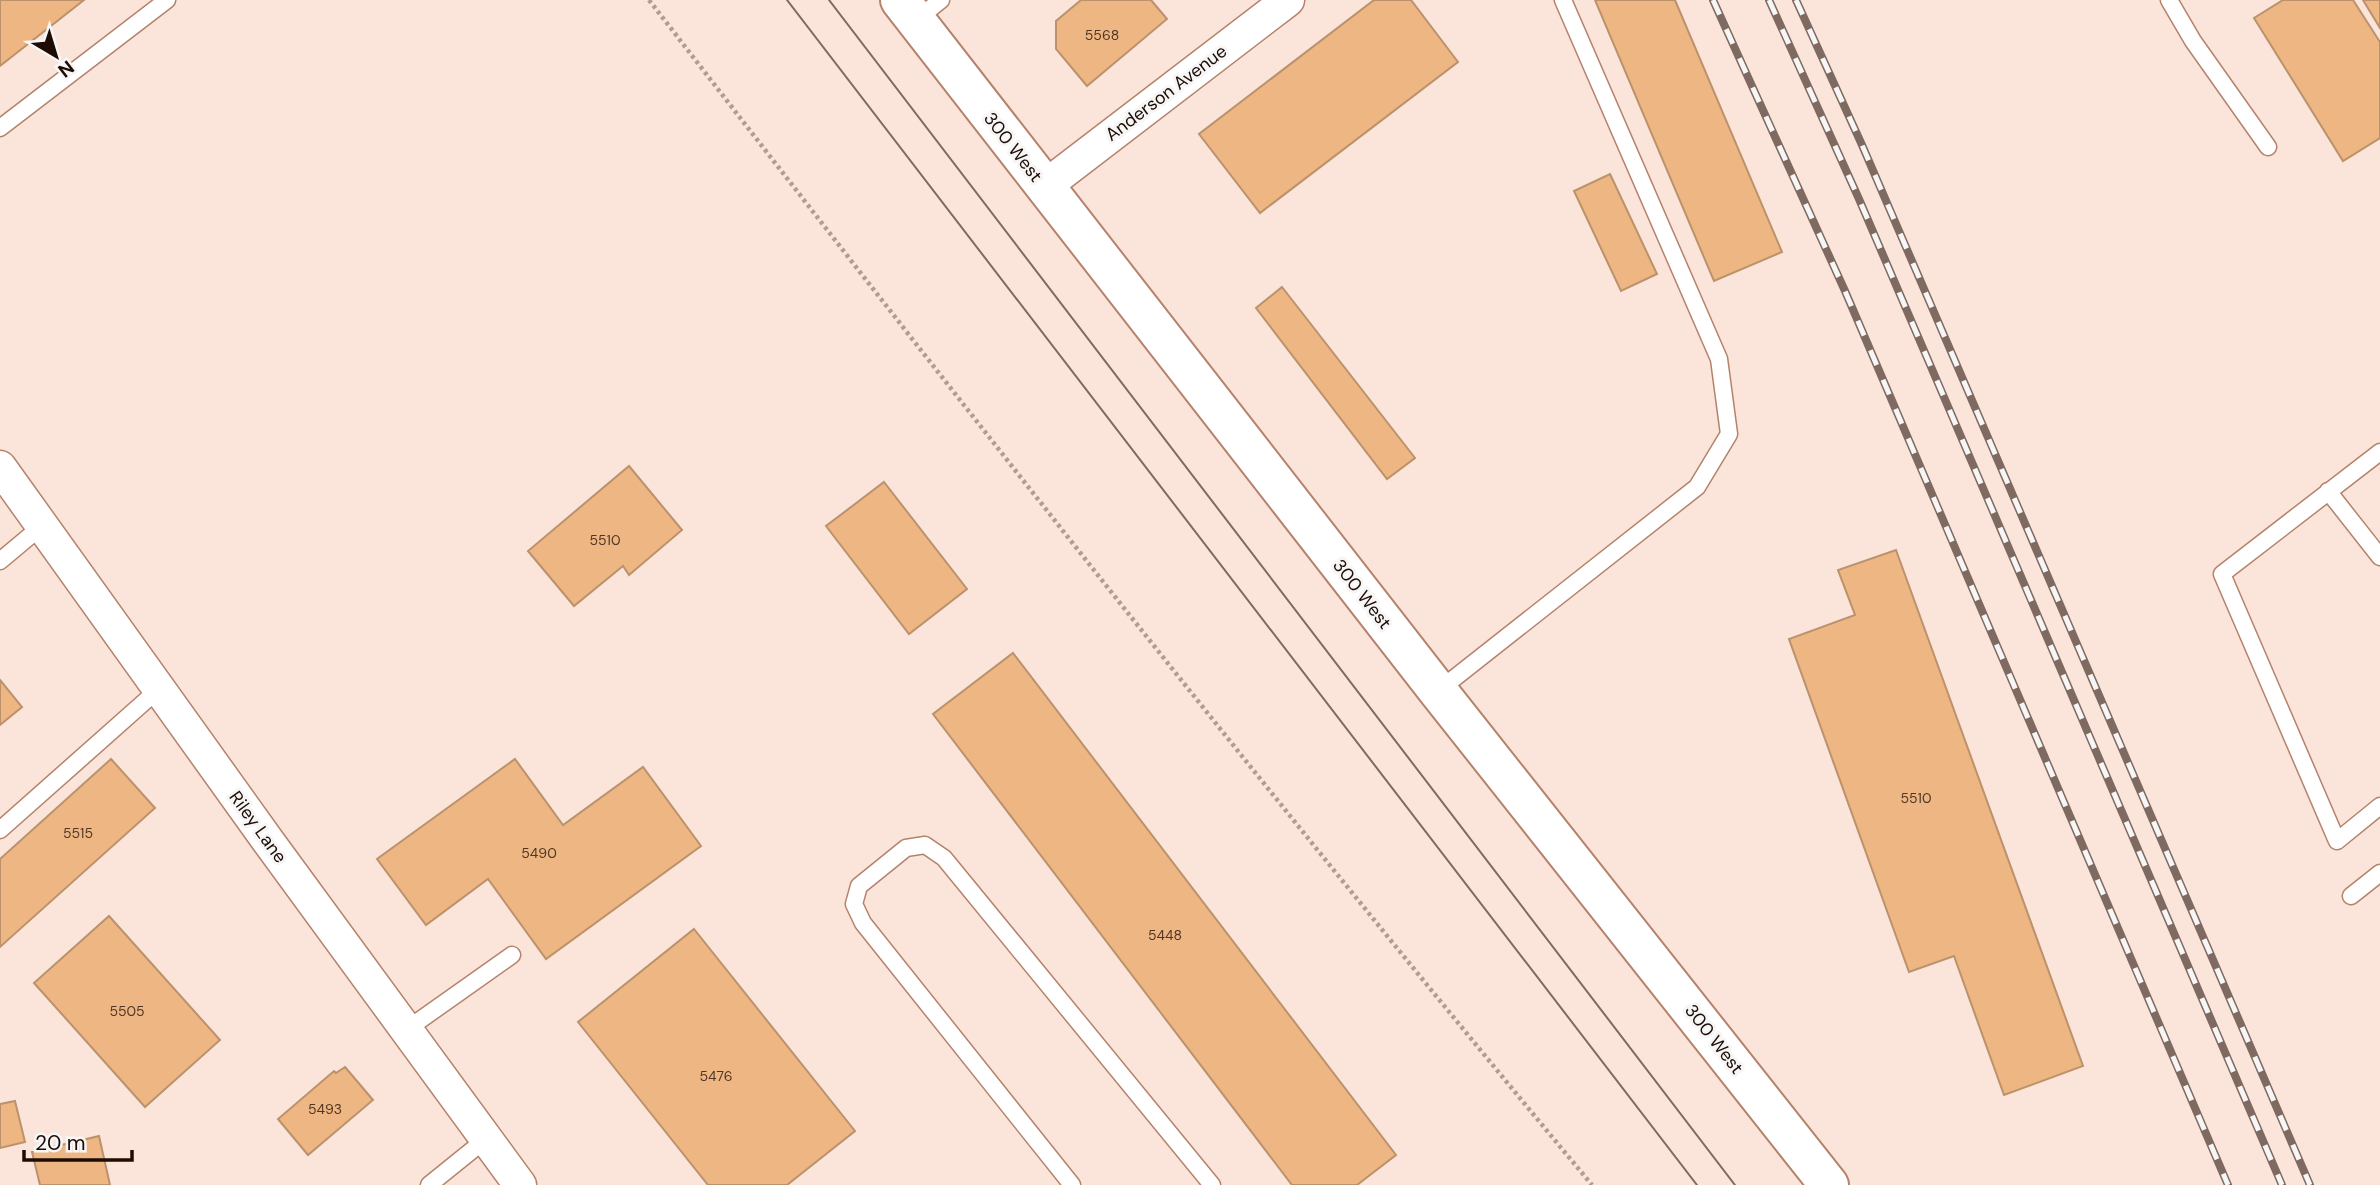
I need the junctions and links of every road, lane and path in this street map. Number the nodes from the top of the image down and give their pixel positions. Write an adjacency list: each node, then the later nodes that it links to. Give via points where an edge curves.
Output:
1 (167, 0): 7 (lane)
2 (649, 0): 29 (path, via 1170,668 1366,914)
3 (1288, 0): 9 (street, Anderson Avenue)
4 (1563, 0): 17 (lane, via 1719,359 1729,434 1698,487)
5 (2169, 0): 8 (lane)
6 (919, 7): 9 (street, 300 West)
7 (0, 128)
8 (2268, 147)
9 (1044, 187): 17 (street, 300 West)
10 (2380, 452): 12 (lane)
11 (0, 467): 13 (street, Riley Lane)
12 (2328, 491): 14 (lane); 18 (lane, via 2222,574 2337,841)
13 (43, 525): 15 (lane); 16 (street, Riley Lane)
14 (2380, 556)
15 (0, 562)
16 (160, 688): 19 (lane); 23 (street, Riley Lane)
17 (1438, 691): 30 (street, 300 West)
18 (2380, 806)
19 (0, 830)
20 (2380, 873): 21 (lane)
21 (2351, 896)
22 (512, 955): 23 (lane)
23 (406, 1030): 24 (street, Riley Lane)
24 (486, 1139): 25 (lane); 26 (street, Riley Lane)
25 (429, 1185)
26 (520, 1185)
27 (1072, 1185): 28 (lane, via 863,923 854,904 859,886 906,848 925,845 944,858)
28 (1212, 1185)
29 (1592, 1185)
30 (1829, 1185)

